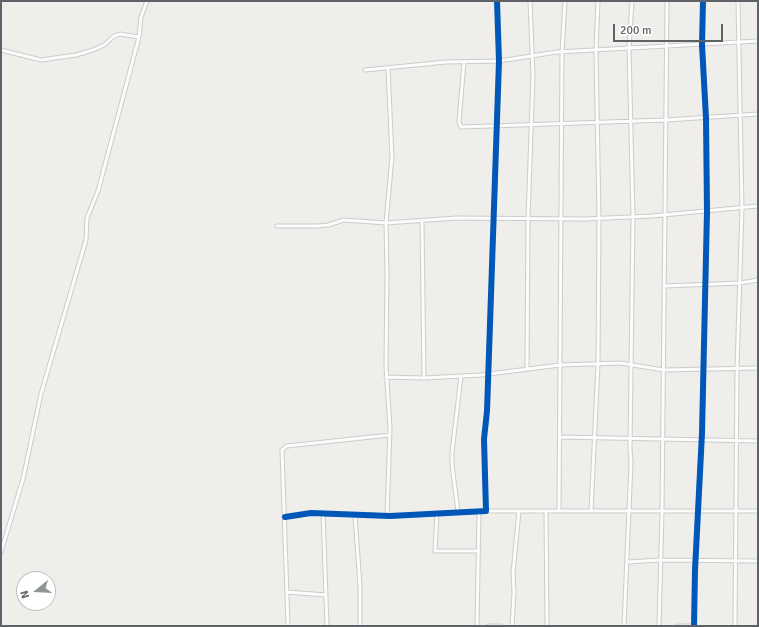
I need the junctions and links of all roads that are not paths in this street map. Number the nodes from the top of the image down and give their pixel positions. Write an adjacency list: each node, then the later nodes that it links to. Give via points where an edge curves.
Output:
1 (148, 1): 10 (street, via 141,17)
2 (497, 1): 20 (street)
3 (530, 1): 19 (street)
4 (565, 1): 18 (street)
5 (598, 1): 17 (street)
6 (632, 1): 15 (street)
7 (667, 1): 14 (street)
8 (703, 1): 13 (street)
9 (738, 1): 12 (street)
10 (139, 37): 16 (street, via 120,34 93,50 41,60); 87 (street, via 98,191 87,218 86,240 41,394 23,479)
11 (758, 41): 12 (street)
12 (738, 42): 13 (street); 25 (street)
13 (702, 45): 14 (street); 26 (street)
14 (667, 46): 15 (street); 27 (street)
15 (629, 48): 17 (street); 28 (street)
16 (1, 50)
17 (596, 50): 18 (street); 29 (street)
18 (562, 52): 19 (street); 30 (street)
19 (533, 56): 20 (street); 32 (street)
20 (498, 61): 21 (street); 31 (street)
21 (464, 62): 22 (street); 31 (street, via 459,125)
22 (388, 68): 23 (street); 43 (street, via 392,157)
23 (365, 70)
24 (758, 114): 25 (street)
25 (739, 116): 26 (street); 34 (street)
26 (706, 118): 27 (street); 35 (street)
27 (666, 120): 28 (street); 36 (street)
28 (630, 121): 29 (street); 37 (street)
29 (597, 122): 30 (street); 41 (street)
30 (562, 124): 32 (street); 40 (street)
31 (496, 126): 32 (street); 38 (street)
32 (532, 126): 39 (street)
33 (758, 206): 34 (street)
34 (742, 208): 35 (street); 46 (street)
35 (707, 211): 36 (street); 47 (street)
36 (665, 216): 37 (street); 48 (street)
37 (633, 217): 41 (street); 51 (street)
38 (493, 218): 39 (street); 42 (street); 57 (street)
39 (528, 218): 40 (street); 52 (street)
40 (561, 218): 41 (street); 50 (street)
41 (599, 218): 49 (street)
42 (422, 221): 43 (street); 60 (street)
43 (386, 223): 44 (street, via 344,220 328,225); 59 (street)
44 (276, 226)
45 (758, 280): 46 (street)
46 (740, 283): 47 (street); 53 (street)
47 (705, 285): 48 (street); 55 (street)
48 (665, 286): 56 (street)
49 (598, 364): 50 (street); 51 (street); 63 (street)
50 (560, 365): 52 (street); 62 (street)
51 (631, 365): 56 (street); 64 (street)
52 (527, 368): 57 (street)
53 (737, 368): 54 (street); 55 (street); 67 (street)
54 (758, 368)
55 (703, 369): 56 (street); 66 (street)
56 (664, 370): 65 (street)
57 (488, 374): 58 (street); 72 (street, via 488,411 484,439)
58 (461, 376): 60 (street); 70 (street, via 452,459)
59 (386, 377): 60 (street); 61 (street)
60 (424, 378)
61 (390, 435): 84 (street); 85 (street, via 315,442 284,448 282,450)
62 (560, 437): 63 (street); 75 (street)
63 (595, 437): 64 (street); 76 (street)
64 (630, 438): 65 (street); 79 (street)
65 (663, 438): 66 (street); 80 (street)
66 (702, 440): 67 (street); 77 (street)
67 (737, 441): 68 (street); 69 (street)
68 (758, 441)
69 (735, 510): 77 (street); 78 (street); 91 (street)
70 (458, 511): 71 (street); 81 (street)
71 (479, 511): 72 (street); 86 (street)
72 (486, 511): 73 (street)
73 (518, 511): 74 (street); 101 (street)
74 (546, 511): 75 (street); 102 (street)
75 (559, 511): 76 (street)
76 (591, 511): 79 (street)
77 (699, 511): 80 (street); 90 (street)
78 (758, 511)
79 (630, 512): 80 (street); 89 (street)
80 (662, 512): 88 (street)
81 (437, 513): 84 (street); 86 (street, via 435,551)
82 (323, 514): 83 (street); 85 (street); 94 (street)
83 (354, 515): 84 (street); 97 (street, via 360,586)
84 (387, 516)
85 (285, 517): 93 (street)
86 (479, 551): 98 (street)
87 (1, 552)
88 (661, 560): 89 (street); 90 (street); 104 (street)
89 (627, 562): 103 (street)
90 (695, 562): 91 (street); 106 (street)
91 (734, 562): 92 (street); 107 (street)
92 (758, 562)
93 (287, 592): 94 (street); 95 (street)
94 (326, 595): 96 (street)
95 (288, 626)
96 (327, 626)
97 (360, 626)
98 (477, 626)
99 (489, 626): 100 (street)
100 (501, 626)
101 (512, 626)
102 (547, 626)
103 (624, 626)
104 (659, 626)
105 (678, 626): 106 (street)
106 (693, 626)
107 (735, 626)

